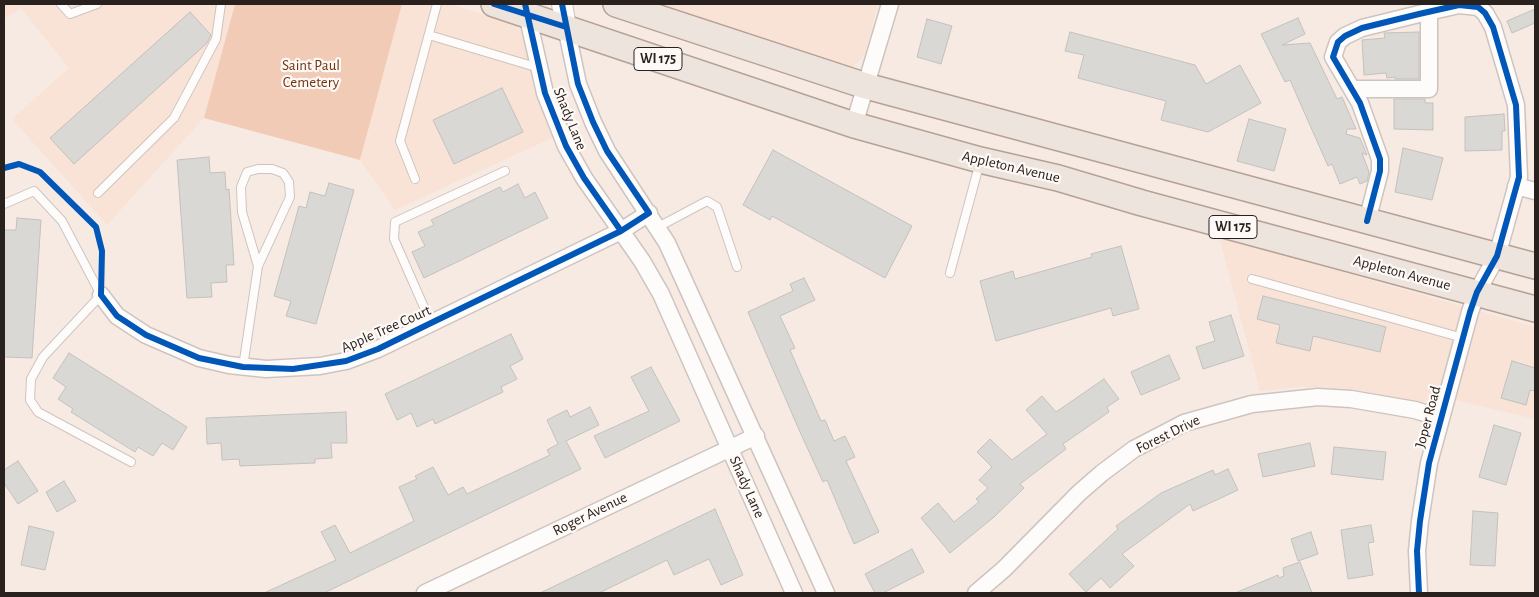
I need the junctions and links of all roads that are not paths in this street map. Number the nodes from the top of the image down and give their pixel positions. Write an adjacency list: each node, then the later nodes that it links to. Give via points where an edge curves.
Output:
1 (62, 4): 2 (lane, via 70,14)
2 (97, 4)
3 (221, 4): 22 (lane, via 216,39 174,118)
4 (437, 4): 11 (lane)
5 (494, 4): 8 (main road, Appleton Avenue / WI 175)
6 (616, 4): 13 (main road, WI 175, via 658,14)
7 (890, 4): 13 (street)
8 (526, 9): 10 (main road, Appleton Avenue / WI 175); 12 (street, Shady Lane)
9 (1429, 12): 14 (street, Joper Road, via 1362,28 1338,42 1333,57); 14 (street, via 1429,89); 20 (street, Joper Road, via 1459,5 1478,7 1493,27 1516,105 1520,165)
10 (564, 16): 15 (main road, Appleton Avenue / WI 175); 25 (street, Shady Lane, via 578,84 593,122 607,151)
11 (429, 35): 12 (lane); 19 (lane, via 400,141)
12 (539, 68): 27 (street, Shady Lane, via 545,93 566,146)
13 (866, 86): 15 (street); 18 (main road, WI 175)
14 (1352, 89): 26 (street, Joper Road, via 1380,159)
15 (854, 125): 16 (main road, Appleton Avenue / WI 175)
16 (980, 160): 24 (main road, Appleton Avenue / WI 175, via 1058,178); 32 (lane)
17 (505, 171): 37 (lane, via 395,222 394,239)
18 (1199, 176): 24 (main road); 26 (main road, WI 175)
19 (415, 180)
20 (1516, 186): 21 (street); 28 (street, Joper Road)
21 (1535, 191)
22 (98, 193)
23 (4, 204): 35 (lane, via 34,191 62,220)
24 (1188, 215): 34 (main road, Appleton Avenue / WI 175)
25 (653, 220): 27 (street, Apple Tree Court); 31 (lane, via 707,201 717,206); 41 (street, Shady Lane, via 696,301)
26 (1367, 221): 28 (main road, WI 175)
27 (621, 231): 37 (street, Apple Tree Court); 42 (street, Shady Lane, via 662,294)
28 (1496, 256): 30 (main road, WI 175); 34 (street, Joper Road)
29 (258, 266): 29 (lane, via 242,212 241,187 247,172 272,169 283,173 289,182 290,197); 39 (lane)
30 (1535, 266)
31 (737, 267)
32 (950, 273)
33 (1252, 279): 38 (lane)
34 (1476, 292): 36 (main road, Appleton Avenue / WI 175); 38 (street, Joper Road)
35 (100, 295): 39 (street, Apple Tree Court, via 117,316 146,335 199,358); 43 (lane, via 43,357 31,379 30,400 38,412)
36 (1535, 308)
37 (431, 323): 39 (street, Apple Tree Court, via 346,361 293,369)
38 (1463, 338): 40 (street, Joper Road)
39 (243, 368)
40 (1441, 418): 47 (street, Forest Drive, via 1351,399 1318,398 1252,404 1184,424 1134,450 1102,473); 48 (street, Joper Road, via 1423,492 1418,551)
41 (756, 436): 42 (street, Roger Avenue); 46 (street, Shady Lane)
42 (729, 448): 44 (street, Roger Avenue); 45 (street, Shady Lane)
43 (131, 462)
44 (425, 593)
45 (794, 593)
46 (826, 593)
47 (976, 593)
48 (1419, 593)

